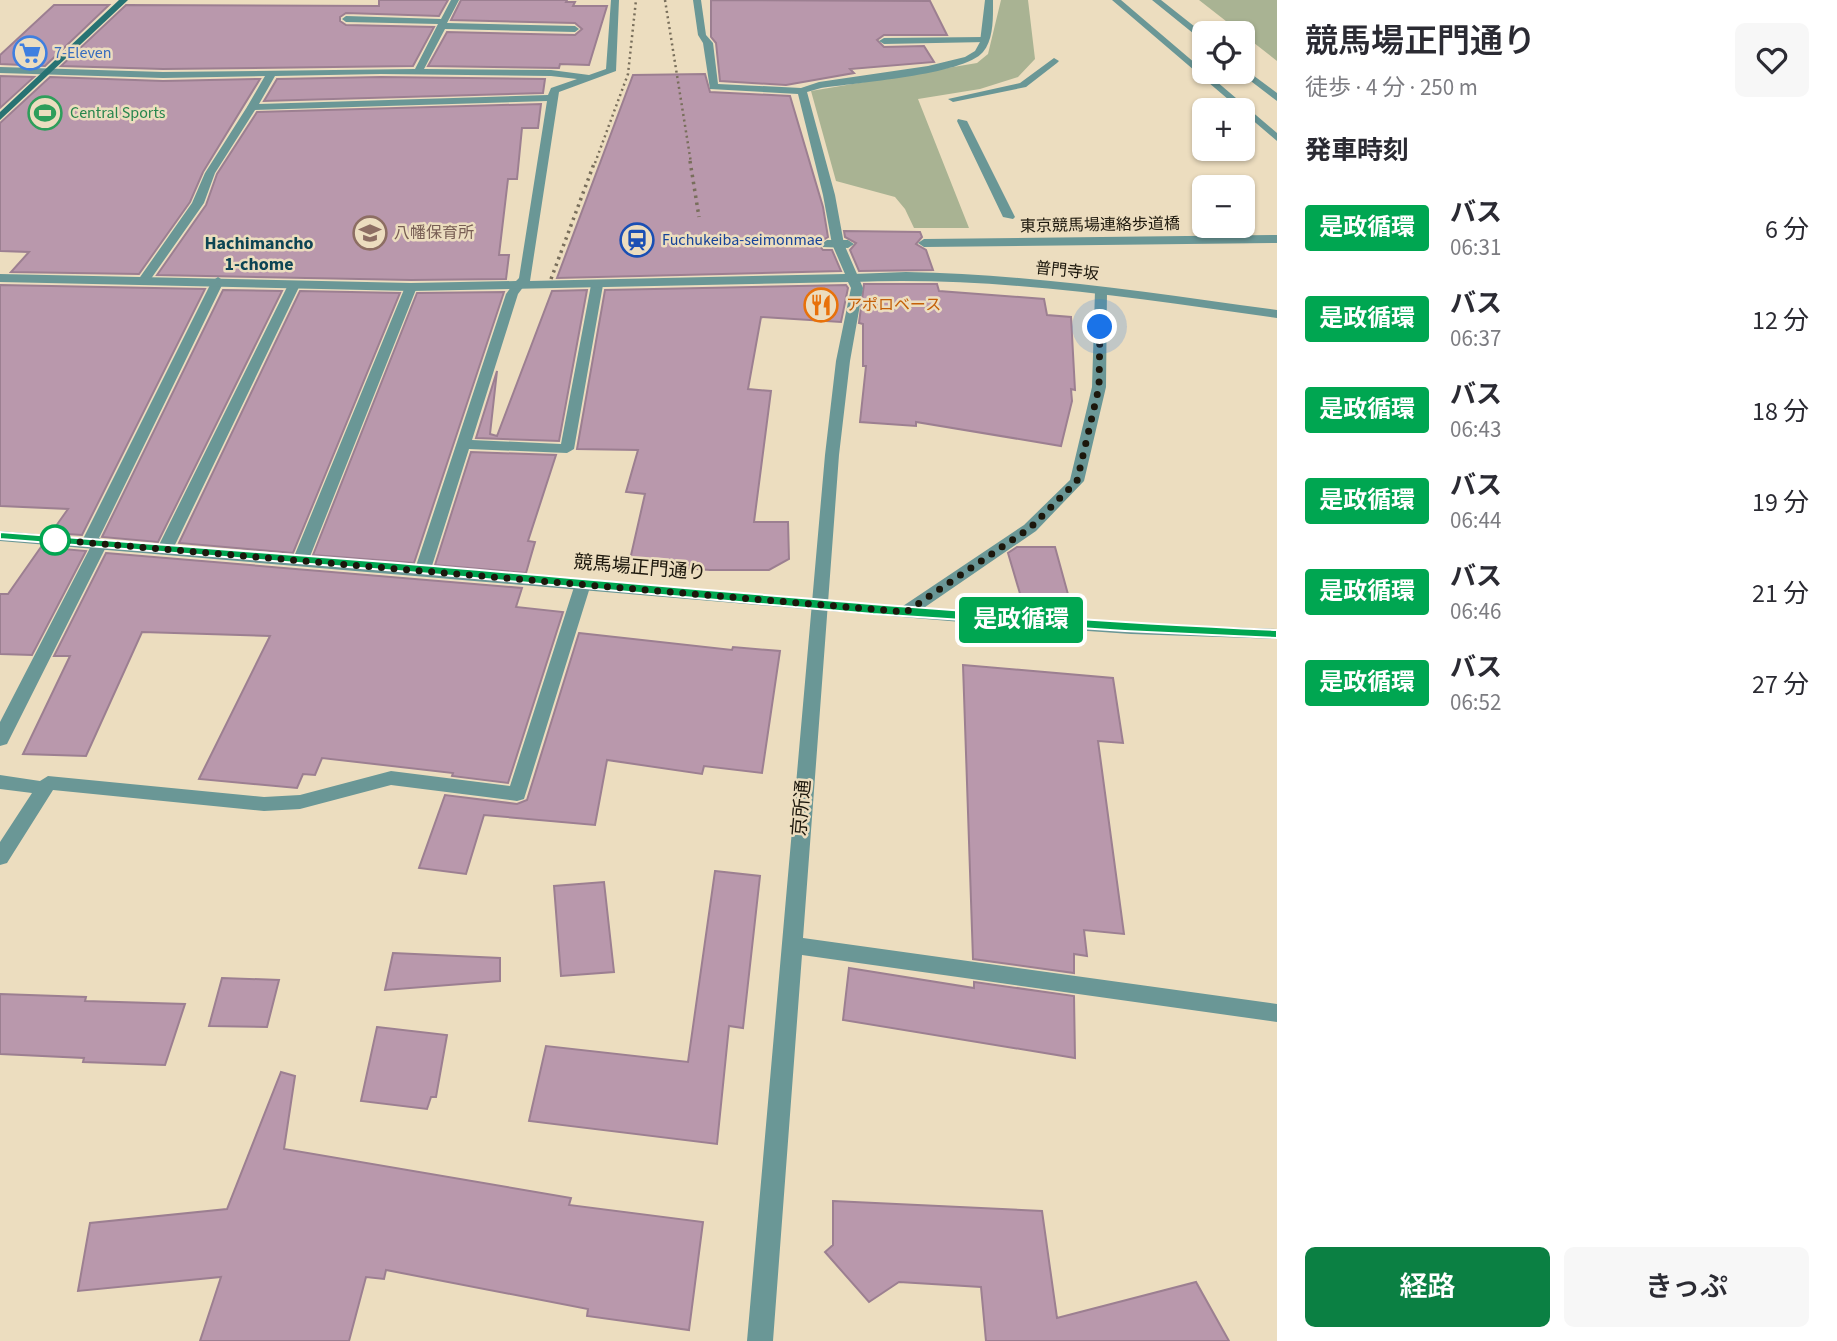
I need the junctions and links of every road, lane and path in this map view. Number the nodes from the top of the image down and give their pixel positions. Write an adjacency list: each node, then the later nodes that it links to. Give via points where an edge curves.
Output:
1 (124, 0): 16 (main road)
2 (455, 0): 9 (street)
3 (615, 0): 18 (street, via 611,71)
4 (696, 0): 21 (street, via 702,36 708,43 713,87)
5 (989, 0): 12 (street)
6 (1116, 0): 23 (street)
7 (1156, 0): 11 (street)
8 (346, 19): 9 (street)
9 (442, 24): 10 (street); 20 (street)
10 (575, 29)
11 (1192, 29)
12 (984, 40): 13 (street); 21 (street, via 980,51 958,63)
13 (884, 41)
14 (1054, 61): 24 (street, via 1023,85)
15 (0, 70): 16 (street)
16 (47, 72): 17 (street); 28 (main road)
17 (272, 73): 20 (street); 27 (street)
18 (589, 78): 20 (street, via 551,73); 22 (street, via 554,90)
19 (1255, 81): 25 (street)
20 (423, 83): 22 (street); 27 (street)
21 (802, 91): 36 (street, via 838,244)
22 (552, 98): 41 (street, via 525,279)
23 (1230, 98)
24 (953, 99)
25 (1277, 100): 26 (street)
26 (1264, 102)
27 (253, 107): 37 (street, via 210,173 198,203)
28 (0, 117)
29 (1255, 119): 31 (street)
30 (961, 121): 32 (street)
31 (1277, 138)
32 (1009, 217)
33 (1277, 239): 34 (street, 東京競馬場連絡歩道橋)
34 (924, 243)
35 (0, 278): 37 (street, 普門寺坂)
36 (853, 278): 40 (street, 普門寺坂); 43 (street, 普門寺坂, via 957,277); 52 (street, 京所通, via 858,288 843,361)
37 (144, 280): 38 (street, 普門寺坂)
38 (218, 281): 39 (street, 普門寺坂); 47 (street)
39 (294, 285): 42 (street, 普門寺坂); 48 (street)
40 (597, 285): 41 (street, 普門寺坂); 45 (street, via 567,449)
41 (518, 286): 42 (street, 普門寺坂); 45 (street)
42 (411, 287): 49 (street)
43 (1101, 291): 44 (street, 普門寺坂); 53 (street, via 1099,387 1077,481 1030,528)
44 (1277, 314)
45 (463, 444): 50 (street)
46 (0, 536): 47 (street, 競馬場正門通り)
47 (95, 543): 48 (street, 競馬場正門通り); 55 (street)
48 (164, 549): 49 (street, 競馬場正門通り)
49 (301, 559): 50 (street, 競馬場正門通り)
50 (423, 569): 51 (street, 競馬場正門通り)
51 (583, 584): 52 (street, 競馬場正門通り); 57 (street, via 517,794 391,778 300,802 264,804 48,783)
52 (819, 605): 53 (street, 競馬場正門通り); 59 (street, 京所通)
53 (906, 612): 54 (street, 競馬場正門通り)
54 (1277, 634)
55 (0, 740)
56 (0, 782): 57 (street)
57 (45, 788): 58 (street)
58 (0, 858)
59 (791, 945): 60 (street); 61 (street, 京所通)
60 (1277, 1013)
61 (760, 1341)

